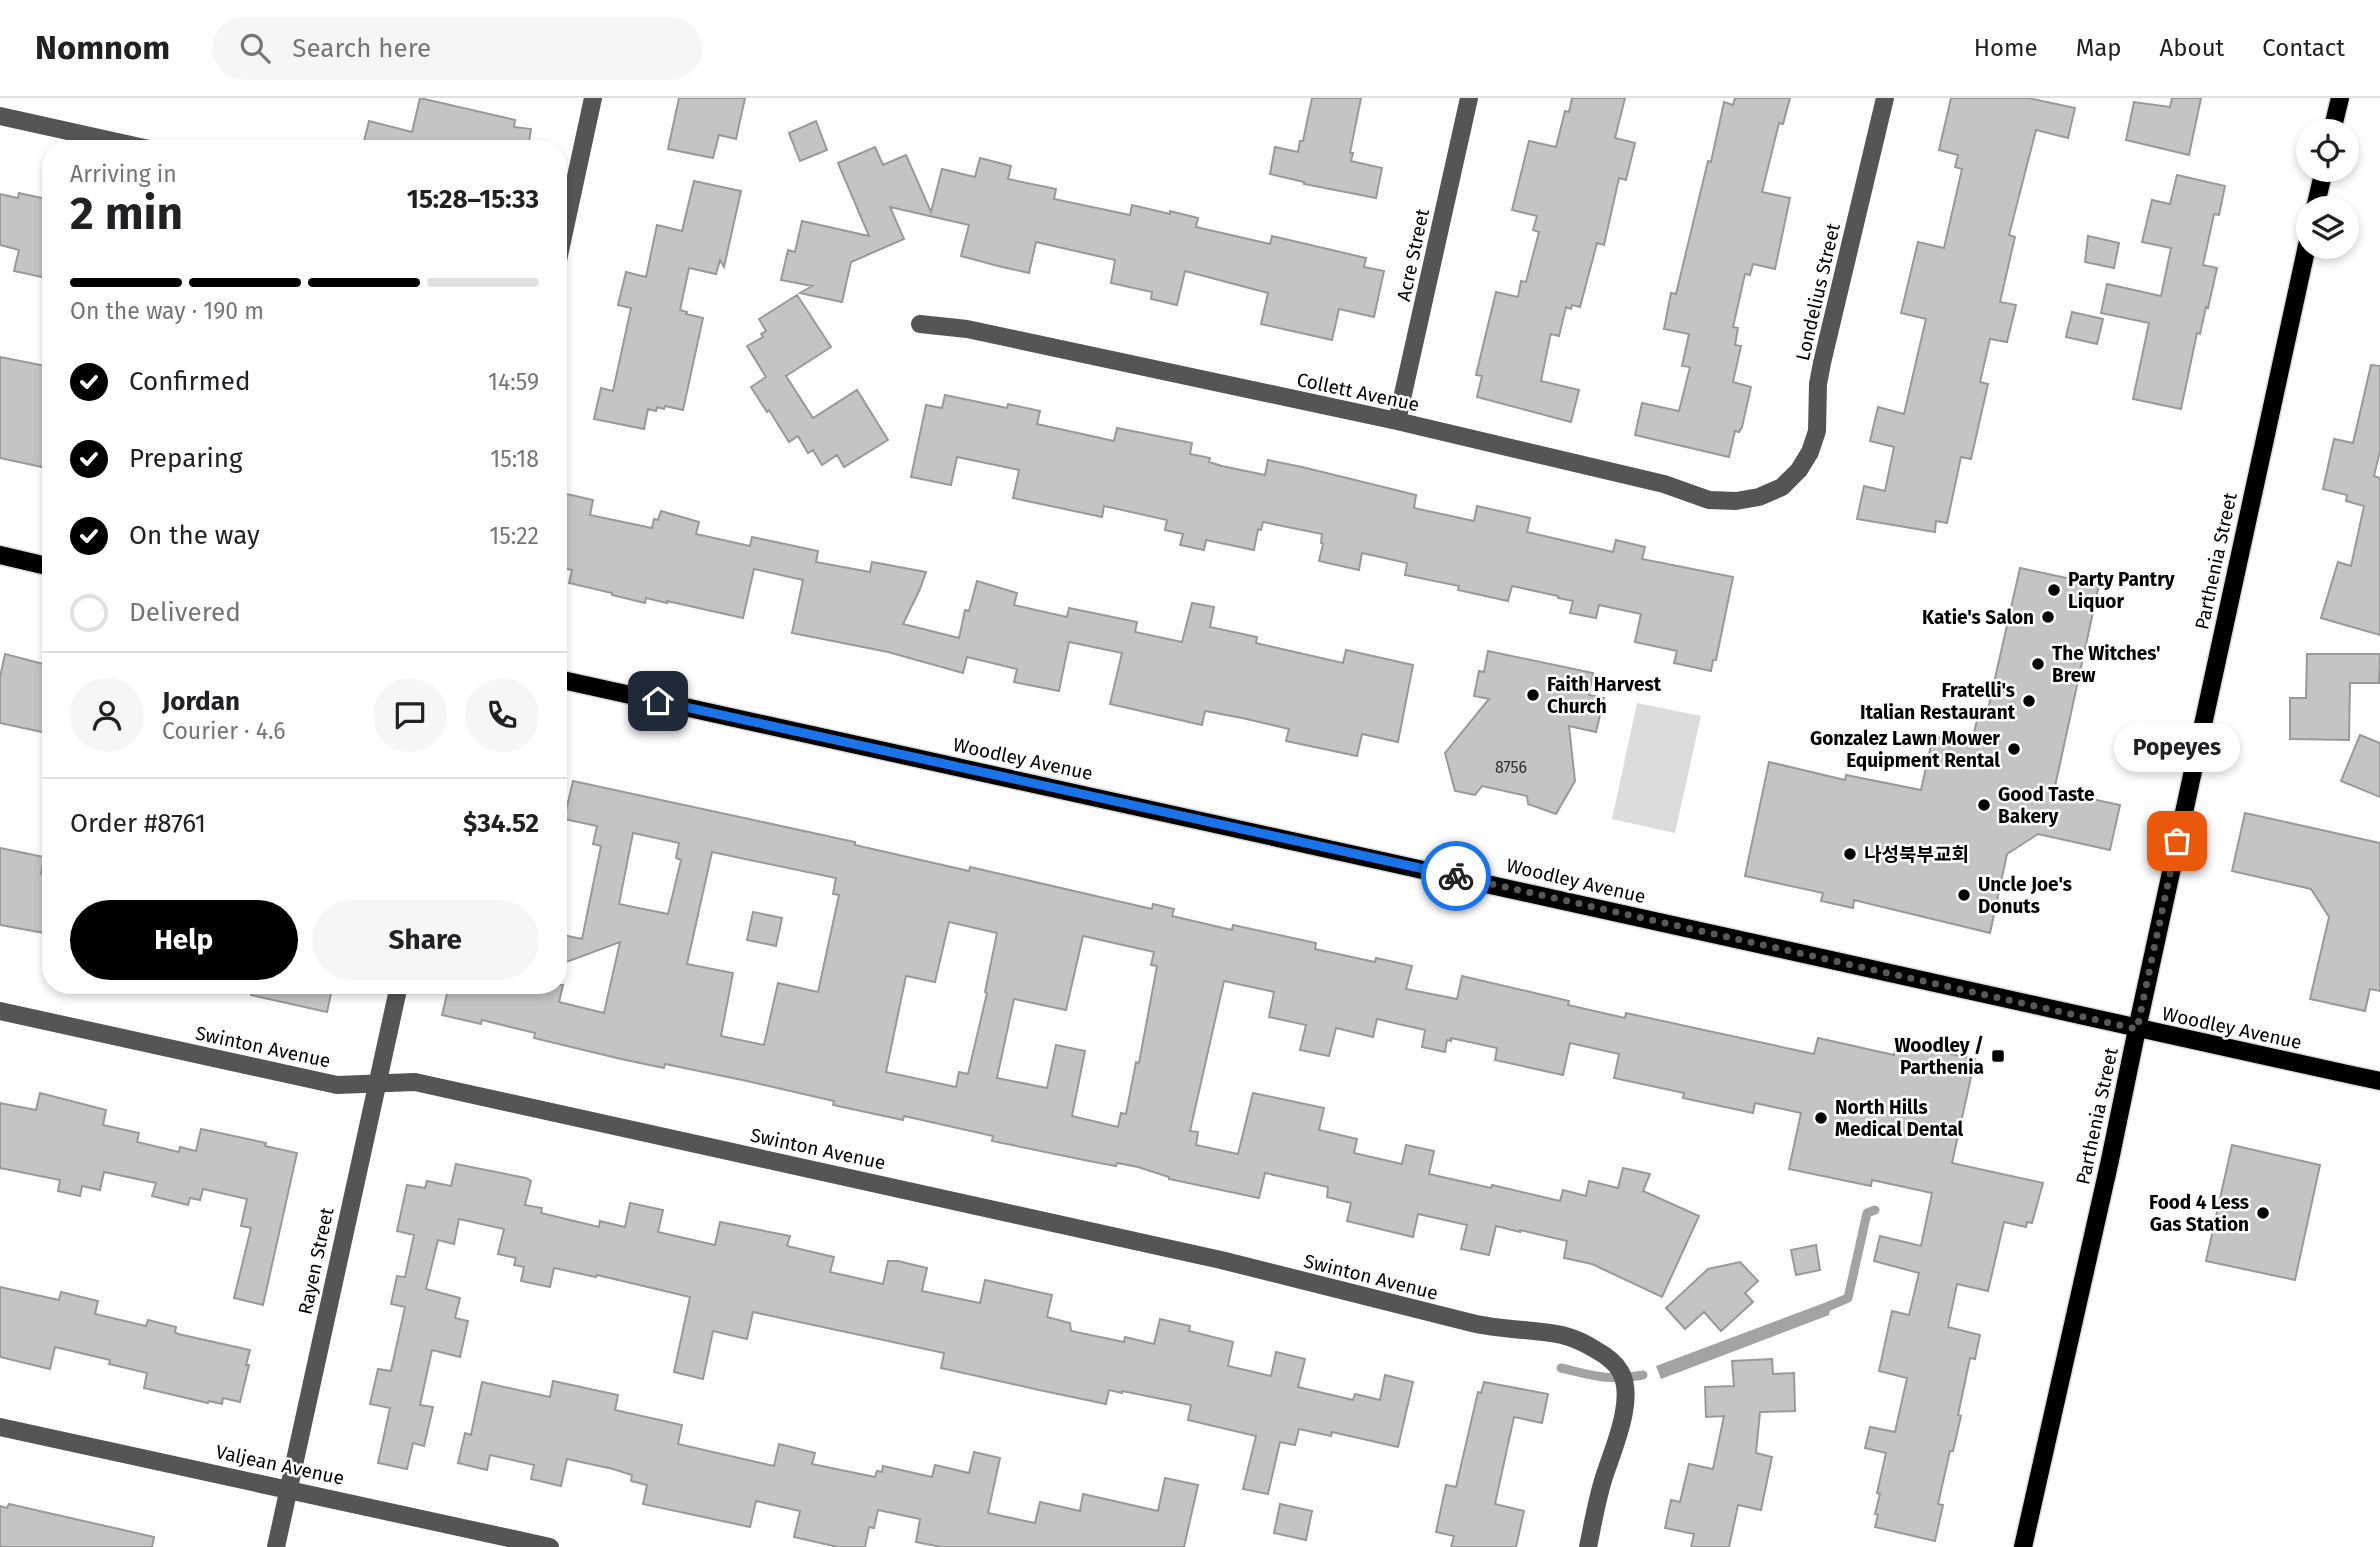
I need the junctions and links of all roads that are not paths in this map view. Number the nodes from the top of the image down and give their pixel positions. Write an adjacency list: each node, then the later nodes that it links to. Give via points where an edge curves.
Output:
1 (593, 98): 8 (street)
2 (1469, 98): 11 (street, Acre Street)
3 (1885, 98): 12 (street, Londelius Street, via 1822,363 1817,431 1810,452)
4 (2340, 98): 6 (main road)
5 (0, 116): 7 (street)
6 (2335, 119)
7 (108, 140)
8 (567, 210)
9 (2304, 259): 18 (main road, Parthenia Street)
10 (920, 324): 11 (street, Collett Avenue)
11 (1397, 421): 12 (street, Collett Avenue, via 1664,484 1709,500 1759,497)
12 (1783, 487)
13 (0, 555): 14 (main road)
14 (42, 565)
15 (567, 681): 18 (main road, Woodley Avenue)
16 (398, 994): 20 (street, Rayen Street)
17 (0, 1011): 20 (street, Swinton Avenue, via 337,1085)
18 (2137, 1029): 19 (main road, Woodley Avenue); 26 (main road, Parthenia Street)
19 (2380, 1081)
20 (379, 1083): 22 (street, Rayen Street); 25 (street, Swinton Avenue, via 415,1082 1221,1260 1472,1324 1562,1335 1583,1342 1617,1366 1626,1396)
21 (0, 1427): 22 (street, Valjean Avenue)
22 (288, 1489): 23 (street, Rayen Street); 24 (street, Valjean Avenue)
23 (275, 1547)
24 (550, 1547)
25 (1588, 1547)
26 (2023, 1547)

